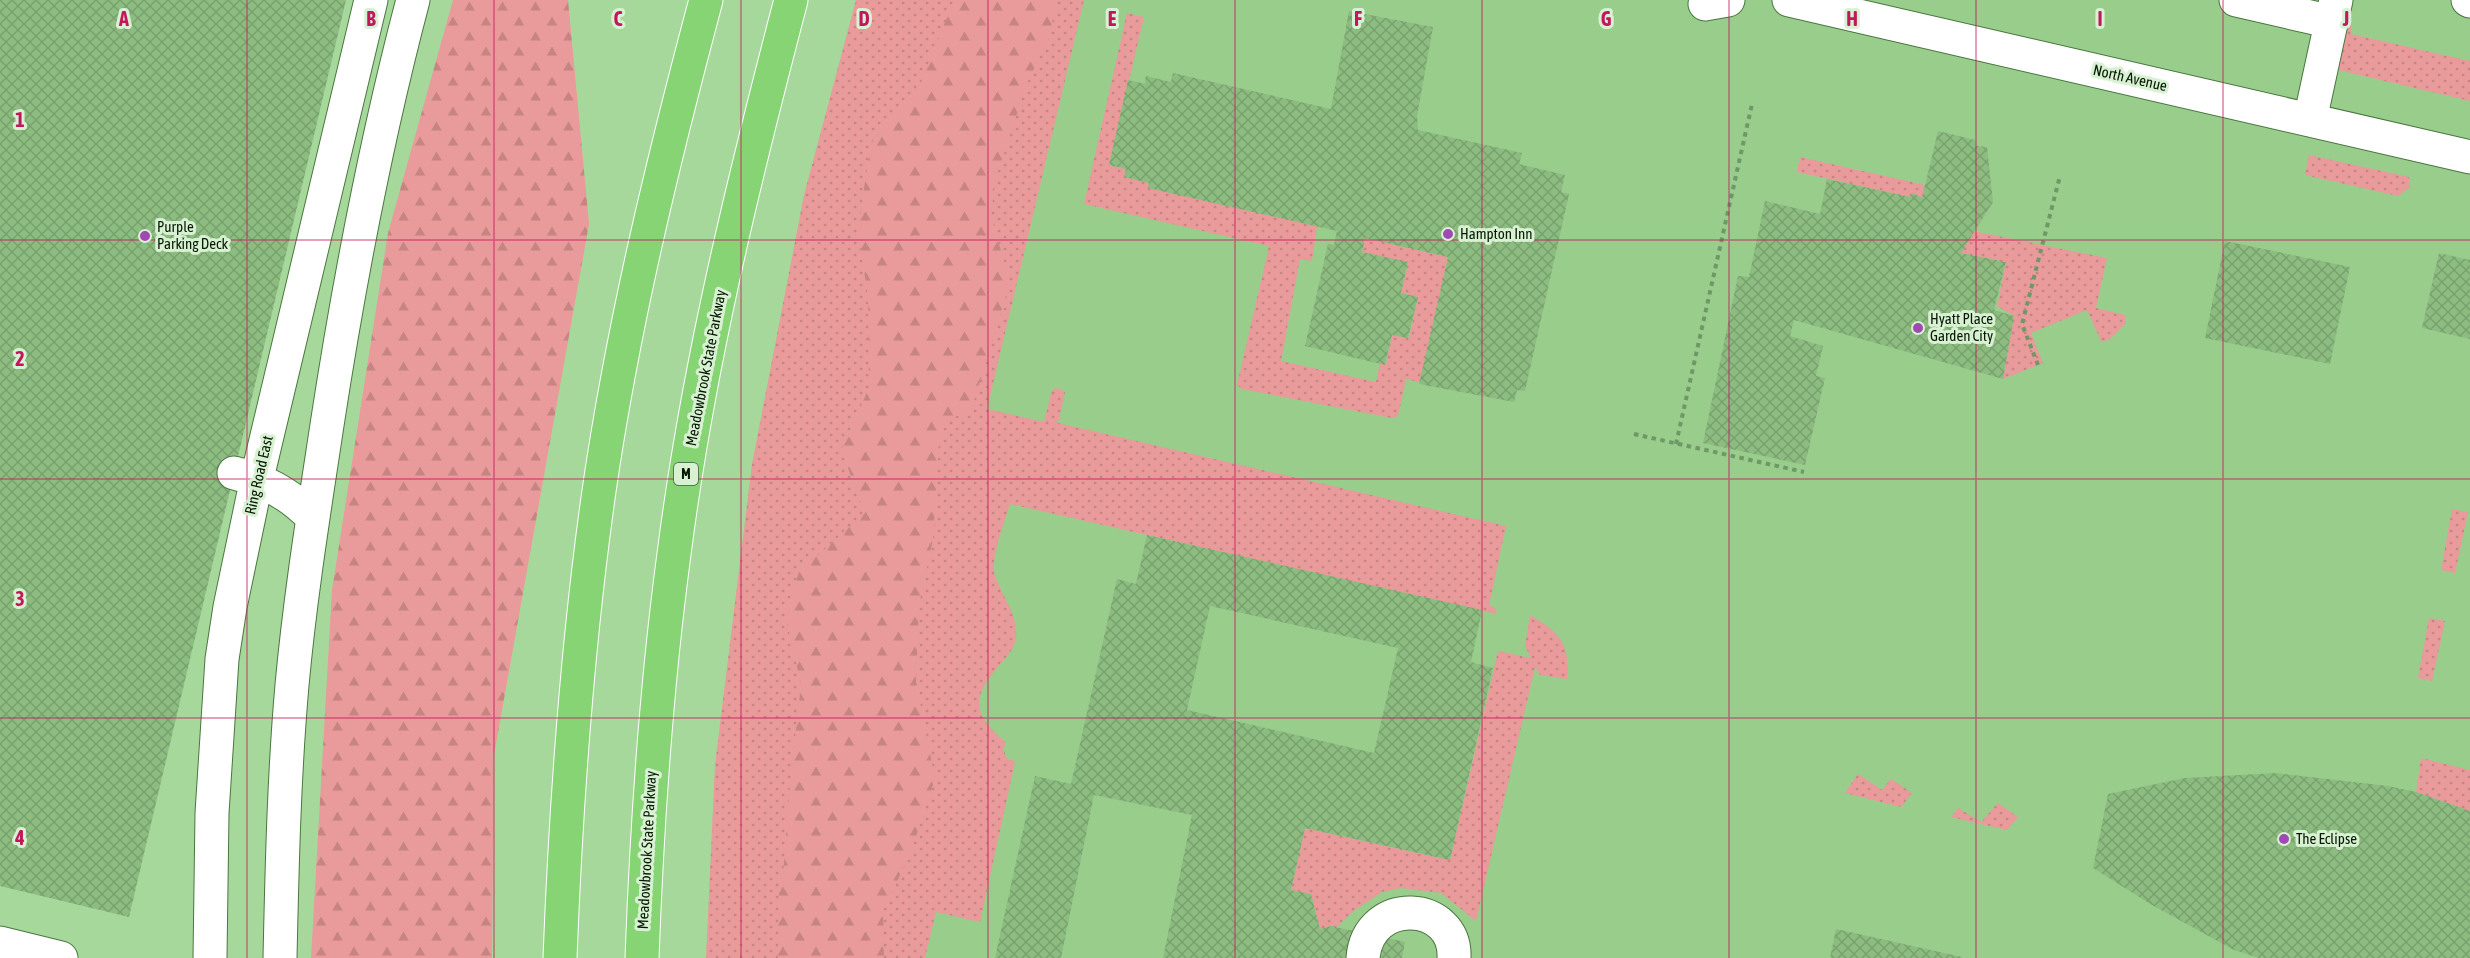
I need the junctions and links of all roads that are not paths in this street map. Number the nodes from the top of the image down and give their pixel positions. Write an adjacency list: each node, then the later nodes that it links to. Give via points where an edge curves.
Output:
1 (371, 0): 11 (street, Ring Road East)
2 (413, 0): 12 (street, via 353,263)
3 (706, 0): 17 (highway, via 651,219 600,490 576,704)
4 (791, 0): 18 (highway, Meadowbrook State Parkway / M, via 731,238 682,500 658,694)
5 (1789, 0): 7 (street, North Avenue)
6 (2236, 0): 8 (street)
7 (1860, 8): 9 (street, North Avenue)
8 (2334, 11): 9 (street)
9 (2310, 120): 10 (street, North Avenue)
10 (2470, 156)
11 (246, 476): 12 (street, via 298,502); 15 (street, Ring Road East, via 222,659 212,813)
12 (312, 517): 16 (street, via 286,765)
13 (0, 943): 14 (street)
14 (61, 958)
15 (210, 958)
16 (280, 958)
17 (560, 958)
18 (642, 958)
19 (1363, 958): 20 (street, via 1371,931 1382,920 1413,912 1442,925 1450,938)
20 (1454, 958)

